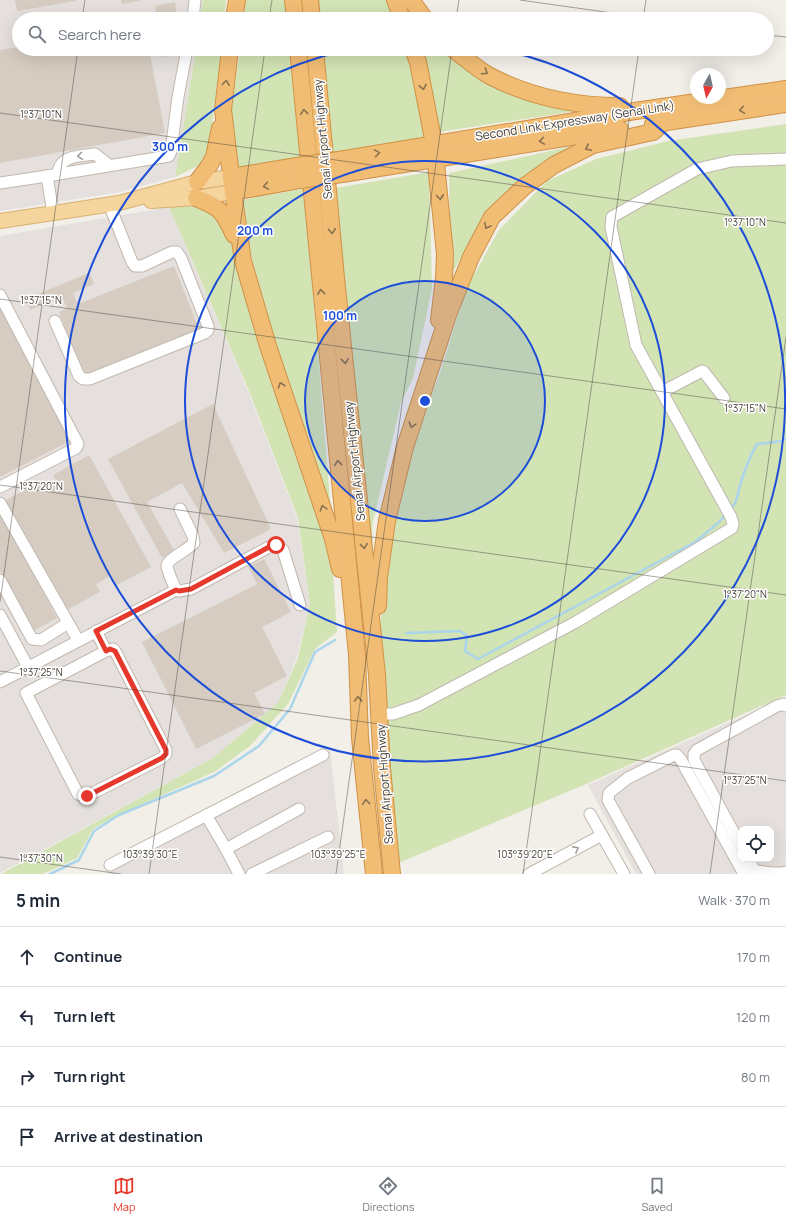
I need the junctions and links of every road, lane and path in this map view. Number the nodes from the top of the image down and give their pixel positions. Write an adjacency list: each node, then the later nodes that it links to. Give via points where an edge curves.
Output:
1 (195, 0): 7 (street)
2 (237, 0): 8 (highway)
3 (293, 0): 9 (highway)
4 (310, 0): 10 (highway)
5 (395, 0): 11 (highway)
6 (410, 0): 12 (highway)
7 (194, 12)
8 (235, 12)
9 (294, 12)
10 (311, 12)
11 (399, 12)
12 (419, 12)
13 (186, 56): 26 (street, via 169,156 108,165 95,154 68,158)
14 (229, 56): 22 (highway, one-way to 14)
15 (299, 56): 50 (highway, Senai Airport Highway, one-way to 15)
16 (316, 56): 52 (highway, Senai Airport Highway, one-way to 52)
17 (416, 56): 24 (highway, one-way to 24)
18 (463, 56): 20 (highway, one-way to 20, via 490,76 538,96 601,106)
19 (786, 89): 20 (highway, Second Link Expressway (Senai Link))
20 (686, 103): 24 (highway, Second Link Expressway (Senai Link))
21 (784, 105): 23 (highway, Second Link Expressway (Senai Link), one-way to 23)
22 (223, 110): 28 (highway); 29 (highway, via 214,157)
23 (664, 122): 24 (highway, Second Link Expressway (Senai Link), one-way to 24); 36 (highway, one-way to 36, via 653,132 593,145 554,165 525,186 492,217 471,257)
24 (435, 151): 28 (highway, bridge); 36 (highway, one-way to 36, via 444,278)
25 (786, 159): 37 (street, via 732,161 697,169 612,217 611,227 636,345)
26 (53, 175): 27 (street); 31 (street)
27 (0, 183)
28 (232, 185): 29 (main road); 33 (highway)
29 (196, 190): 30 (main road); 33 (highway, via 225,215)
30 (114, 204): 31 (main road); 35 (street, via 135,266 142,266 177,252 208,330 90,379 83,379 79,376)
31 (53, 213): 32 (main road)
32 (0, 221)
33 (243, 260): 50 (highway, one-way to 33, via 333,539 268,346)
34 (0, 295): 39 (street, via 78,444 76,448)
35 (56, 321)
36 (432, 362): 52 (highway, one-way to 52, via 405,447 387,521 379,578)
37 (662, 392): 38 (street, via 702,371); 55 (street, via 731,517 733,524 730,530 576,622 419,705 393,714)
38 (724, 398)
39 (0, 487)
40 (0, 503): 46 (street)
41 (180, 509): 43 (street, via 193,536 194,544 170,559 168,563 167,567)
42 (0, 580): 46 (street, via 32,639 41,640)
43 (176, 590): 44 (street, via 191,589 276,545 282,550); 47 (street)
44 (300, 605)
45 (0, 615): 51 (street)
46 (68, 623): 48 (street)
47 (96, 631): 48 (street); 49 (street)
48 (78, 640): 51 (street)
49 (106, 651): 49 (street, via 115,651 166,754 83,796 78,794 26,693)
50 (357, 655): 69 (highway, Senai Airport Highway, one-way to 50, via 360,738)
51 (28, 667): 53 (street)
52 (377, 675): 55 (highway, Senai Airport Highway)
53 (0, 682)
54 (786, 706): 62 (street, via 777,706 694,754 694,760)
55 (380, 714): 70 (highway, Senai Airport Highway, via 382,768)
56 (324, 755): 59 (street)
57 (299, 809): 63 (street)
58 (590, 814): 60 (street)
59 (206, 815): 63 (street); 65 (street)
60 (602, 835): 71 (street, one-way to 60); 72 (street)
61 (328, 837): 68 (street)
62 (738, 841)
63 (226, 849): 67 (street)
64 (750, 862): 75 (street, via 754,870)
65 (110, 865)
66 (786, 872): 75 (street)
67 (239, 874)
68 (252, 874)
69 (374, 874)
70 (392, 874)
71 (529, 874)
72 (624, 874)
73 (649, 874): 74 (street, via 608,800 609,792 628,778 674,755 681,760)
74 (744, 874)
75 (783, 874)

